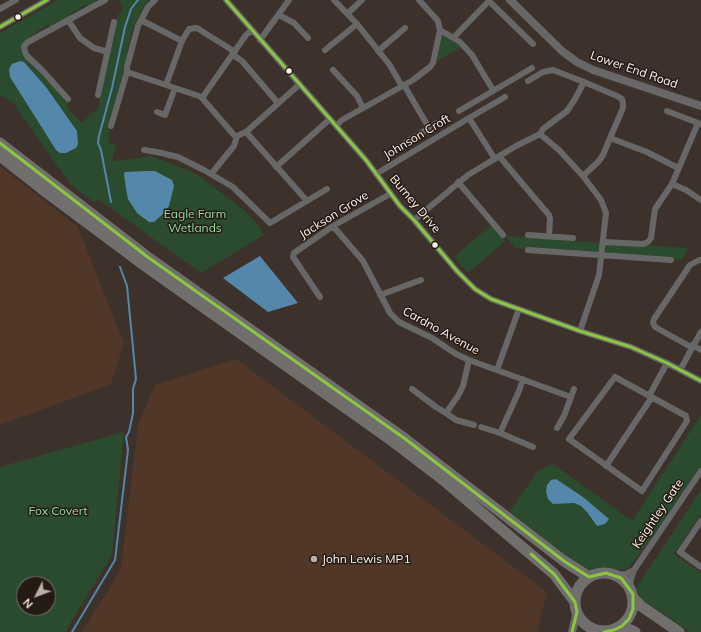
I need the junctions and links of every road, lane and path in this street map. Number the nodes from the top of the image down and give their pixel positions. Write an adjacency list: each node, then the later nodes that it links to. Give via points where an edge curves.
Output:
1 (16, 0): 12 (street)
2 (47, 0): 19 (street)
3 (105, 0): 15 (street)
4 (156, 0): 16 (street, via 148,7)
5 (226, 0): 21 (street, Burney Drive)
6 (289, 0): 14 (street)
7 (334, 0): 13 (street)
8 (362, 0): 13 (street)
9 (419, 0): 22 (street, via 438,21)
10 (510, 0): 47 (street, Lower End Road, via 562,51 577,62)
11 (489, 1): 23 (street); 27 (street)
12 (0, 9)
13 (348, 13): 18 (street)
14 (278, 15): 24 (street, via 294,23); 25 (street)
15 (68, 20): 30 (street, via 80,38 94,48); 45 (street, via 24,46 27,56)
16 (141, 20): 26 (street); 34 (street)
17 (114, 22): 30 (street)
18 (357, 24): 28 (street); 29 (street)
19 (0, 27)
20 (405, 28): 29 (street)
21 (252, 30): 25 (street, Burney Drive); 31 (street)
22 (440, 30): 23 (street); 39 (street, via 433,63)
23 (454, 37): 41 (street, via 472,55)
24 (308, 38)
25 (260, 40): 37 (street, Burney Drive)
26 (182, 41): 31 (street, via 189,29 197,28); 38 (street)
27 (533, 44)
28 (325, 50)
29 (378, 51): 39 (street)
30 (108, 52): 42 (street)
31 (234, 53): 44 (street); 46 (street)
32 (532, 68): 41 (street)
33 (333, 70): 48 (street, via 357,96)
34 (127, 72): 38 (street); 56 (street)
35 (528, 81): 36 (street, via 544,72 554,70)
36 (584, 82): 60 (street, via 567,111); 62 (street, via 622,99 622,108)
37 (300, 84): 46 (street); 53 (street, Burney Drive)
38 (166, 85): 40 (street)
39 (403, 86): 48 (street); 58 (street)
40 (175, 88): 44 (street); 51 (street, via 165,115)
41 (493, 90): 50 (street)
42 (98, 95)
43 (504, 97): 52 (street, Johnson Croft)
44 (202, 98): 61 (street)
45 (68, 99)
46 (278, 103): 59 (street)
47 (701, 106)
48 (363, 108): 57 (street)
49 (667, 110): 55 (street)
50 (459, 111)
51 (157, 112)
52 (469, 118): 67 (street, Johnson Croft); 71 (street, Johnson Croft)
53 (330, 119): 57 (street, Burney Drive); 68 (street)
54 (437, 123): 58 (street)
55 (700, 124): 69 (street)
56 (111, 126)
57 (336, 126): 71 (street, Burney Drive)
58 (429, 128): 64 (street)
59 (246, 132): 61 (street); 68 (street)
60 (540, 134): 67 (street); 72 (street)
61 (237, 136): 70 (street, via 234,146)
62 (610, 138): 69 (street, via 647,152); 72 (street, via 599,161)
63 (0, 143): 120 (highway, via 149,258 404,438)
64 (400, 146)
65 (144, 150): 70 (street, via 178,157)
66 (0, 156): 122 (highway, via 148,268 441,478 554,574)
67 (497, 157): 73 (street); 83 (street, Johnson Croft, via 549,215)
68 (276, 166): 78 (street)
69 (678, 168): 74 (street)
70 (211, 174): 78 (street, via 233,188 270,223)
71 (376, 174): 76 (street, Burney Drive)
72 (583, 176): 85 (street, via 601,200 606,213)
73 (458, 182): 79 (street); 81 (street)
74 (672, 184): 77 (street); 85 (street, via 655,208 648,242)
75 (327, 189): 78 (street)
76 (390, 194): 79 (street, Burney Drive); 80 (street, Jackson Grove)
77 (701, 200)
78 (306, 201)
79 (414, 220): 93 (street, Burney Drive, via 452,266 476,289 491,299)
80 (333, 226): 91 (street, Cardno Avenue, via 363,261); 92 (street, Jackson Grove, via 294,253 293,257)
81 (503, 235)
82 (528, 235): 83 (street)
83 (549, 236): 84 (street)
84 (573, 238)
85 (604, 242): 87 (street)
86 (528, 250): 87 (street)
87 (602, 256): 88 (street); 94 (street, via 598,278)
88 (671, 260)
89 (701, 260): 96 (street, via 690,265 653,323 655,327)
90 (421, 280): 91 (street, Cardno Avenue)
91 (380, 295): 98 (street, Cardno Avenue, via 390,313 399,322)
92 (320, 297)
93 (519, 309): 94 (street, Burney Drive); 100 (street)
94 (580, 331): 99 (street, Burney Drive, via 630,347)
95 (701, 332): 96 (street)
96 (692, 346): 97 (street); 101 (street)
97 (701, 350)
98 (468, 360): 100 (street, Cardno Avenue); 108 (street, via 463,386)
99 (667, 363): 101 (street, Burney Drive); 107 (street)
100 (497, 370): 102 (street, Cardno Avenue)
101 (680, 370): 103 (street, Burney Drive)
102 (523, 379): 106 (street, Cardno Avenue); 112 (street)
103 (701, 381)
104 (412, 389): 108 (street)
105 (574, 389): 106 (street)
106 (571, 397): 111 (street)
107 (651, 397): 114 (street); 114 (street, via 615,377 569,439); 114 (street, via 686,416 687,421 642,491)
108 (446, 413): 109 (street, via 456,420)
109 (474, 425)
110 (481, 427): 112 (street)
111 (557, 428)
112 (500, 433): 113 (street)
113 (533, 447)
114 (606, 466)
115 (701, 471): 118 (street, Keightley Gate)
116 (701, 521): 117 (street, via 680,552)
117 (701, 567)
118 (634, 570): 119 (street); 121 (street, Keightley Gate, via 631,579)
119 (615, 575): 120 (highway, via 606,573); 121 (highway, via 621,578)
120 (586, 576): 122 (highway)
121 (635, 598): 123 (highway); 126 (highway)
122 (573, 602): 124 (street); 125 (highway, via 581,620 587,626)
123 (628, 629): 125 (highway)
124 (572, 632)
125 (604, 632)
126 (678, 632)

